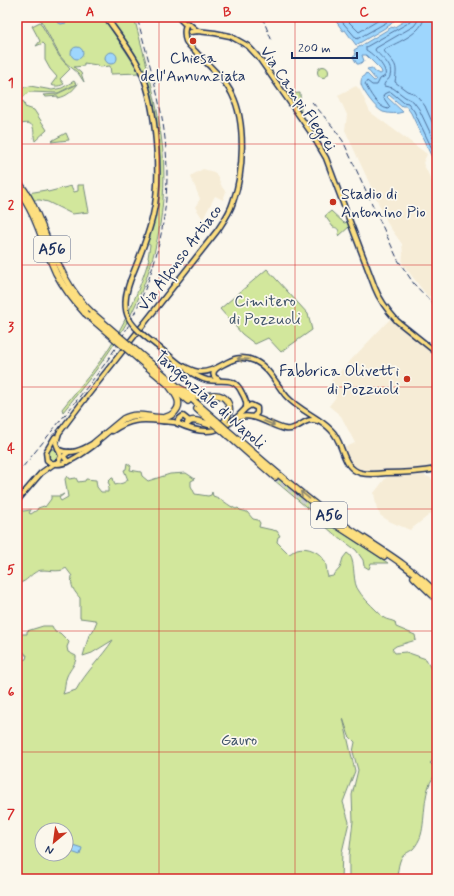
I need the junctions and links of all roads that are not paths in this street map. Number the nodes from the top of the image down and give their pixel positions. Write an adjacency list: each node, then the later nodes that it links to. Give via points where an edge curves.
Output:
1 (106, 17): 13 (main road, bridge, via 142,71 148,88 156,142 155,204 125,297 125,307 136,329)
2 (179, 18): 3 (main road); 5 (main road)
3 (187, 23): 4 (main road); 5 (main road)
4 (192, 26): 6 (main road); 7 (main road)
5 (185, 29): 7 (main road); 8 (main road)
6 (197, 31): 7 (main road, Via Campi Flegrei); 11 (main road, Via Campi Flegrei, via 219,33 234,38 248,46 259,58 326,158 381,300 401,324)
7 (190, 32): 8 (main road)
8 (186, 40): 32 (main road, Via Alfonso Artiaco, via 228,88 237,108 241,147 240,170 233,202 224,222)
9 (17, 181): 12 (highway, Tangenziale di Napoli / A56, bridge, via 29,197 69,287 92,313)
10 (17, 189): 12 (highway, Tangenziale di Napoli / A56, bridge, via 31,211 62,284 85,313)
11 (437, 353)
12 (146, 362): 16 (highway, Tangenziale di Napoli / A56); 17 (highway, Tangenziale di Napoli / A56)
13 (181, 365): 14 (main road, via 201,372); 15 (main road, via 201,378)
14 (218, 366): 15 (main road, via 213,375); 20 (main road, one-way to 14, via 294,404 265,369 255,361 237,358)
15 (222, 380): 18 (main road, via 236,383)
16 (168, 384): 27 (highway, Tangenziale di Napoli / A56); 34 (highway, via 178,400 174,414 163,418 141,415 129,417)
17 (179, 388): 27 (highway, Tangenziale di Napoli / A56); 30 (highway, via 195,396 220,396 226,401 230,411 220,424 211,425 190,420)
18 (244, 396): 19 (main road); 21 (main road, via 244,405)
19 (246, 408): 21 (main road); 22 (main road, via 246,415); 22 (main road, via 251,405 257,408 257,413)
20 (309, 414): 25 (main road); 28 (main road)
21 (237, 416): 24 (main road)
22 (251, 417): 24 (main road, via 241,416); 25 (main road, one-way to 25, via 286,430)
23 (179, 418): 26 (main road); 29 (main road); 30 (main road, via 184,417 188,420)
24 (234, 420): 30 (main road, via 225,427 206,431 193,430)
25 (308, 420): 28 (main road)
26 (170, 422): 29 (main road); 33 (main road, via 133,420)
27 (215, 422): 31 (highway, Tangenziale di Napoli / A56, bridge)
28 (321, 422): 43 (main road, via 335,434 349,465 355,470 404,473)
29 (178, 424): 30 (main road)
30 (186, 424)
31 (225, 430): 45 (highway, Tangenziale di Napoli / A56); 48 (highway, Tangenziale di Napoli / A56, one-way to 31, via 400,562 330,515)
32 (61, 431): 35 (main road, Via Alfonso Artiaco); 36 (main road, via 56,441)
33 (103, 438): 34 (main road); 39 (main road)
34 (94, 443): 38 (main road)
35 (46, 449): 36 (main road); 40 (main road)
36 (58, 450): 37 (main road); 42 (main road, via 61,457)
37 (69, 452): 38 (main road); 41 (main road, via 64,456)
38 (74, 452): 39 (main road)
39 (77, 458): 41 (main road)
40 (47, 460): 42 (main road); 44 (main road)
41 (68, 462): 42 (main road)
42 (56, 463): 44 (main road)
43 (437, 469)
44 (45, 470): 46 (main road)
45 (275, 477)
46 (17, 501)
47 (327, 519): 49 (highway, A56, via 398,565)
48 (437, 594)
49 (437, 599)

